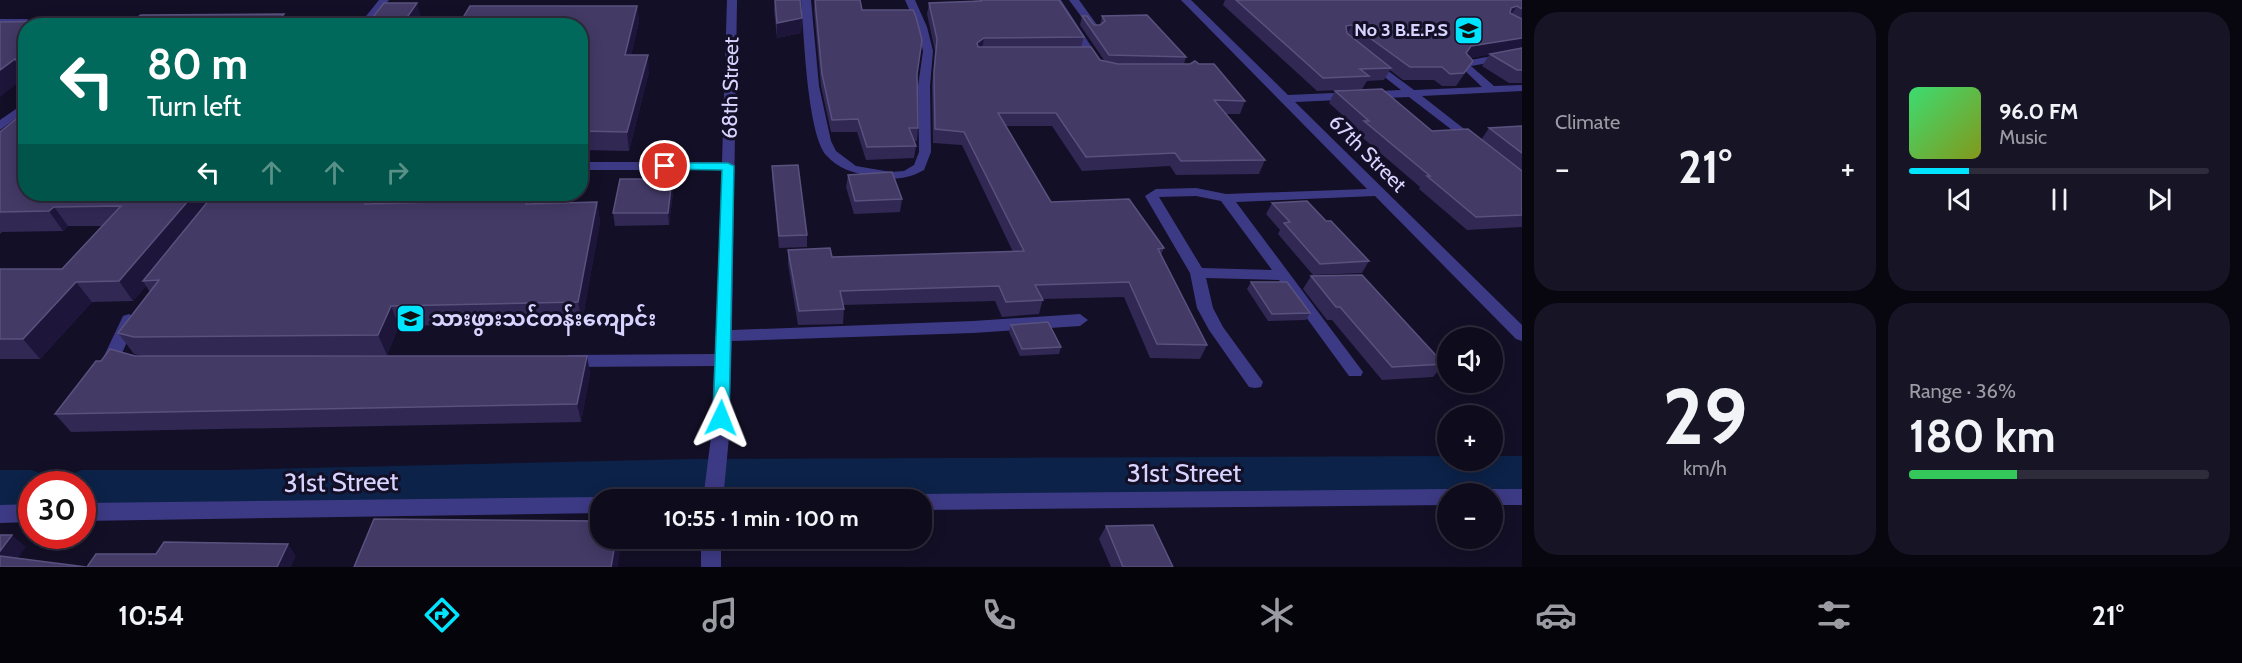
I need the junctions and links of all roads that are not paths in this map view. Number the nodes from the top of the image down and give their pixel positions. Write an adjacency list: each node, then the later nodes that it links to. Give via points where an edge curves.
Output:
1 (384, 0): 8 (street)
2 (732, 0): 23 (street, 68th Street)
3 (806, 0): 4 (street, via 813,86 825,141 831,153 852,169 891,176 920,167 925,152 927,51)
4 (910, 0)
5 (1056, 0): 14 (street, via 1086,54)
6 (1074, 0): 11 (street)
7 (1186, 0): 18 (street, 67th Street)
8 (369, 18)
9 (0, 22): 10 (street)
10 (18, 22)
11 (1095, 29)
12 (1522, 54): 15 (street, via 1465,66)
13 (1362, 55): 17 (street)
14 (1109, 70)
15 (1490, 88): 16 (street); 17 (street)
16 (1522, 88)
17 (1412, 94): 18 (street); 21 (street)
18 (1284, 99): 24 (street, 67th Street)
19 (18, 111): 20 (street)
20 (0, 126)
21 (1485, 152)
22 (588, 166): 23 (street)
23 (728, 166): 31 (street, 68th Street)
24 (1378, 192): 25 (street); 30 (street, 67th Street)
25 (1226, 198): 26 (street, via 1196,192 1152,196); 27 (street)
26 (1197, 273): 27 (street); 36 (street, via 1205,308 1216,330)
27 (1282, 275): 35 (street)
28 (137, 311): 34 (street, via 112,356)
29 (1080, 320): 31 (street)
30 (1522, 334)
31 (724, 336): 32 (street, 68th Street)
32 (723, 360): 33 (street); 37 (street, 68th Street)
33 (555, 362)
34 (139, 364)
35 (1355, 372)
36 (1255, 382)
37 (715, 489)
38 (1437, 497): 41 (street, 31st Street)
39 (1503, 497): 40 (street)
40 (1522, 497)
41 (932, 502)
42 (590, 505): 43 (street, 31st Street)
43 (96, 512)
44 (18, 513): 45 (street)
45 (0, 514)
46 (711, 549): 47 (street)
47 (711, 567)

